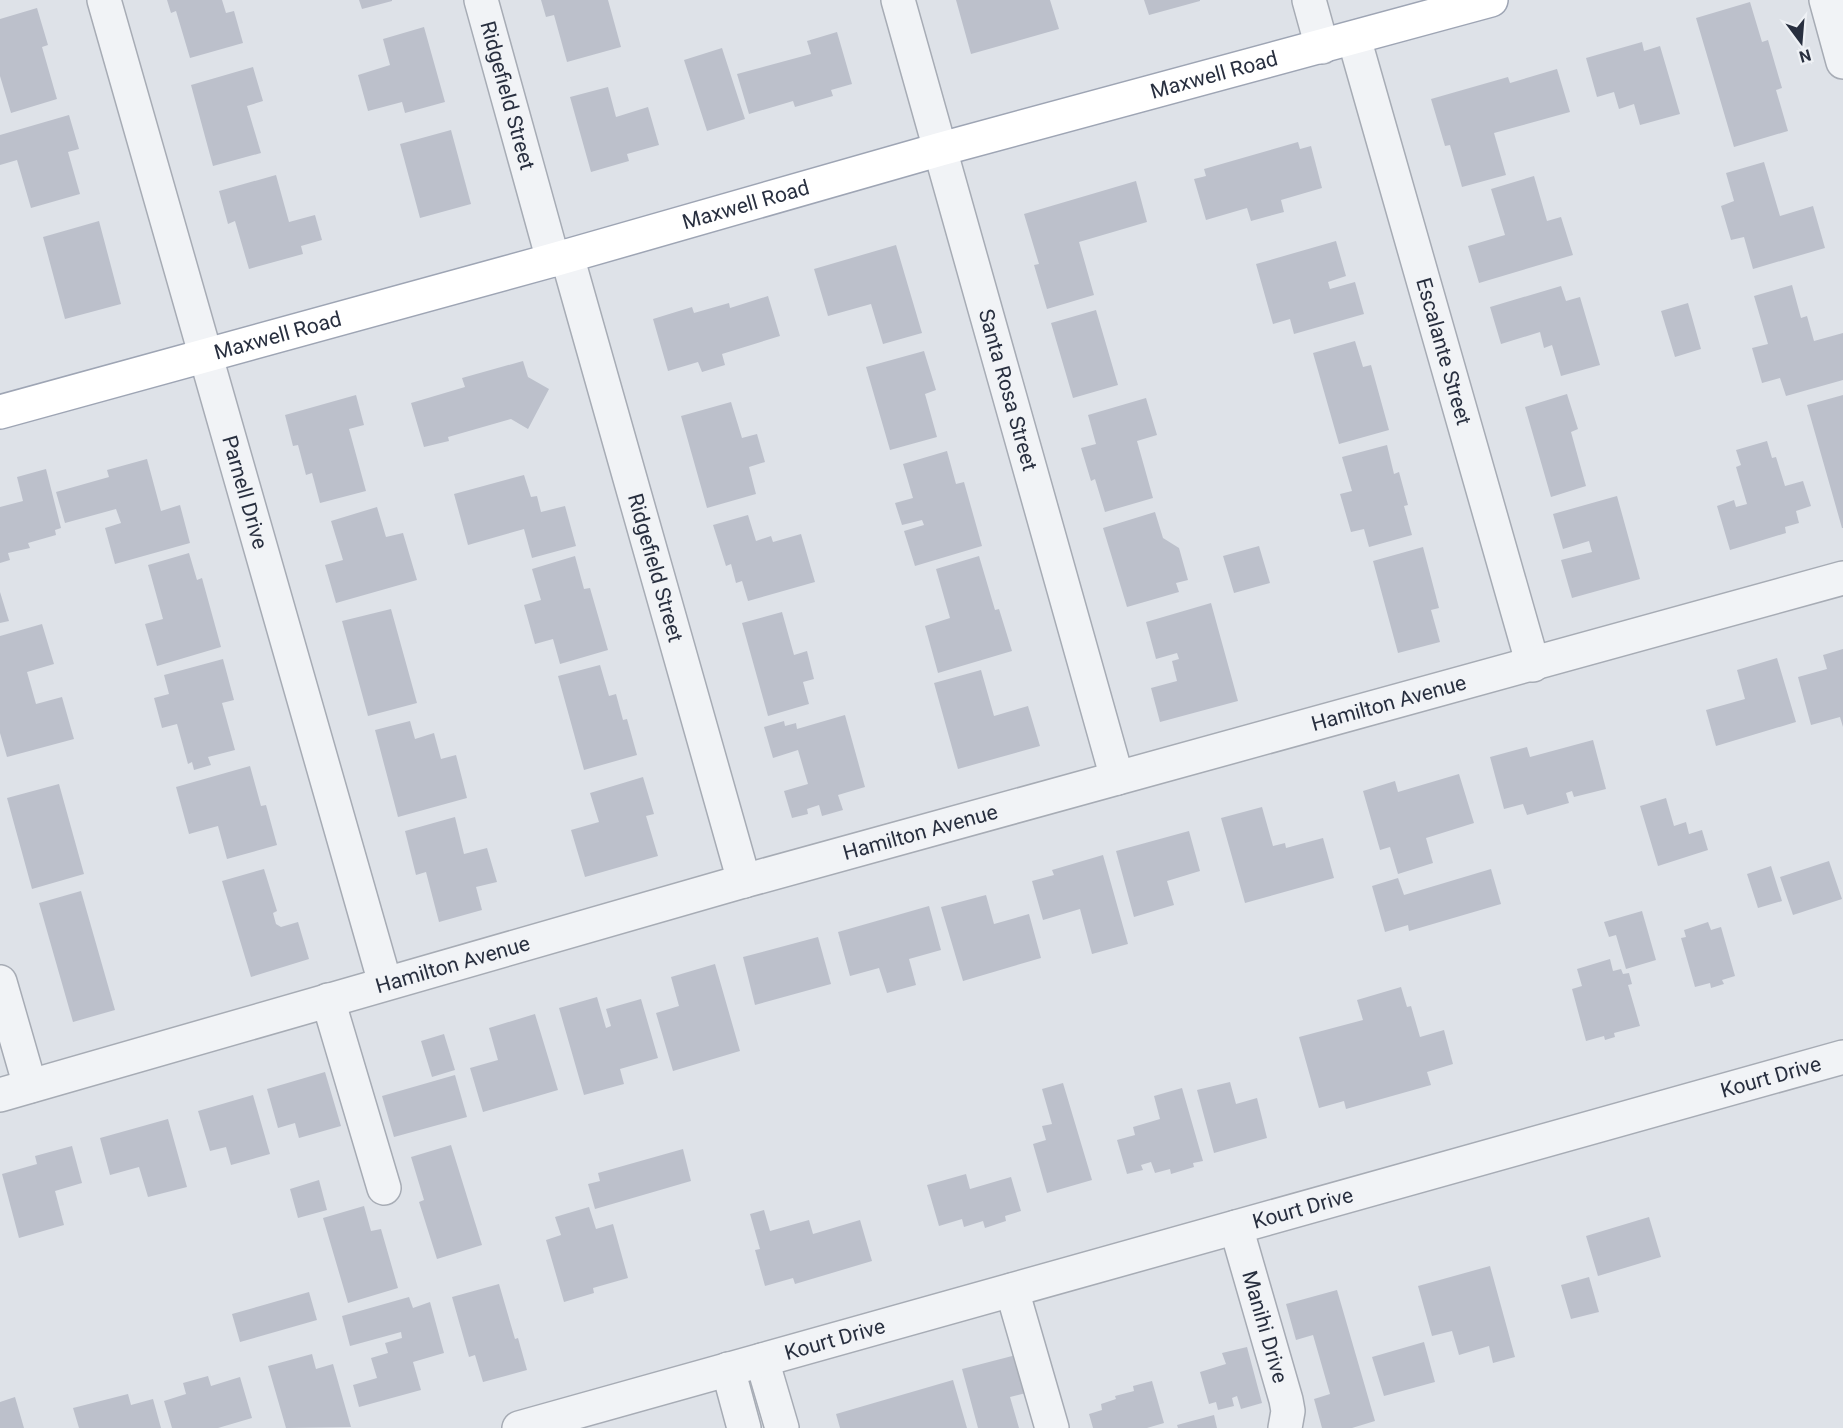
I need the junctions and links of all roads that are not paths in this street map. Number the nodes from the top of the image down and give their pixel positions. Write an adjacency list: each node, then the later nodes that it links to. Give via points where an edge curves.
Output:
1 (104, 0): 12 (street, Parnell Drive)
2 (481, 0): 11 (street, Ridgefield Street)
3 (898, 0): 10 (street, Santa Rosa Street)
4 (1309, 0): 8 (street)
5 (1491, 0): 7 (main road, Maxwell Road)
6 (1826, 0): 9 (street)
7 (1354, 38): 8 (main road, Maxwell Road); 15 (street, Escalante Street)
8 (1322, 47): 10 (main road, Maxwell Road)
9 (1843, 62)
10 (941, 149): 11 (main road, Maxwell Road); 16 (street, Santa Rosa Street)
11 (560, 258): 12 (main road, Maxwell Road); 17 (street, Ridgefield Street)
12 (205, 356): 13 (main road, Maxwell Road); 19 (street, Parnell Drive)
13 (0, 412)
14 (1843, 578): 15 (street, Hamilton Avenue)
15 (1533, 665): 16 (street, Hamilton Avenue)
16 (1117, 778): 17 (street, Hamilton Avenue)
17 (744, 881): 19 (street, Hamilton Avenue)
18 (0, 982): 22 (street)
19 (385, 983): 20 (street, Hamilton Avenue)
20 (328, 1000): 22 (street, Hamilton Avenue); 23 (street)
21 (1843, 1056): 24 (street, Kourt Drive)
22 (15, 1090)
23 (384, 1188)
24 (1236, 1227): 25 (street, Kourt Drive); 32 (street, Manihi Drive, via 1286,1400)
25 (1012, 1290): 26 (street, Kourt Drive); 31 (street)
26 (762, 1360): 27 (street, Kourt Drive); 30 (street, Kourt Drive)
27 (728, 1369): 28 (street, Kourt Drive); 29 (street)
28 (519, 1428)
29 (744, 1428)
30 (782, 1428)
31 (1052, 1428)
32 (1285, 1428)

